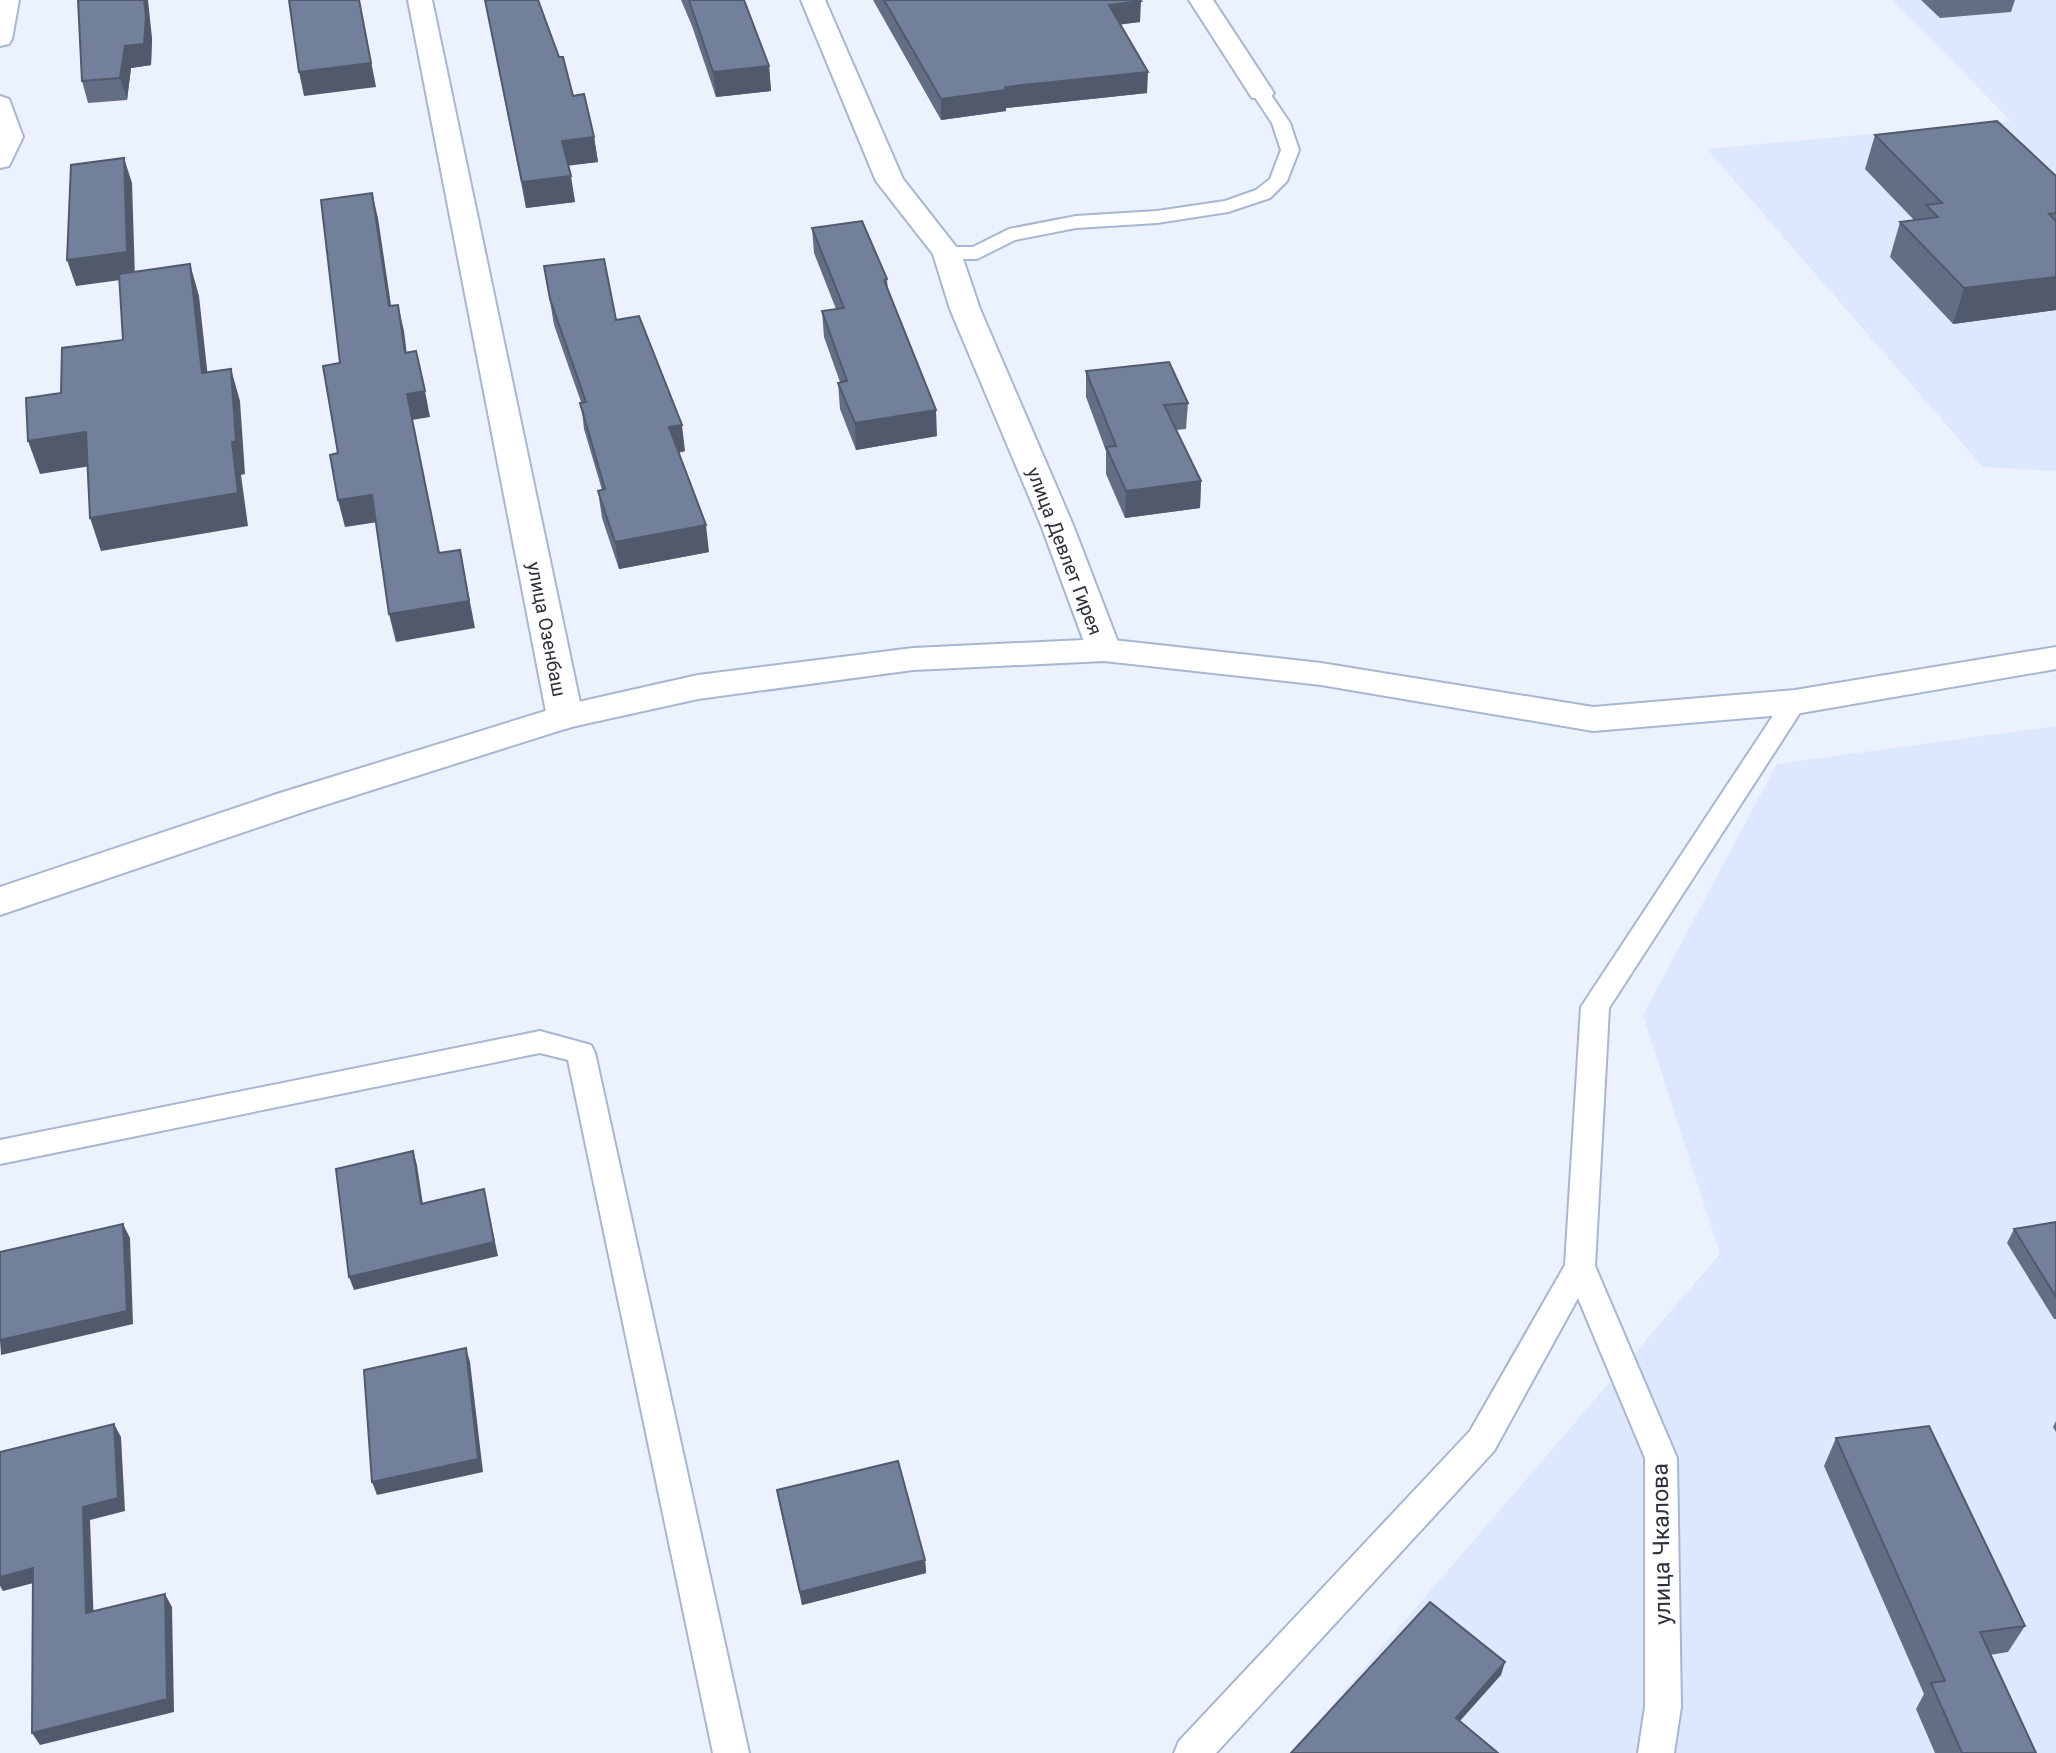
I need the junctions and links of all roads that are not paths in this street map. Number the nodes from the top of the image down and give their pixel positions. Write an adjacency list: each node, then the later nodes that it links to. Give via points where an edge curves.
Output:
1 (7, 0): 5 (street)
2 (420, 0): 13 (street, улица Озенбаш)
3 (813, 0): 9 (street, улица Девлет Гирея, via 890,181)
4 (1200, 0): 6 (street)
5 (0, 39)
6 (1261, 93): 9 (lane, via 1281,123 1290,150 1278,181 1263,194 1228,206 1157,217 1076,222 1009,235 977,253)
7 (0, 104): 8 (street, via 10,137)
8 (0, 160)
9 (947, 253): 10 (street, улица Девлет Гирея, via 965,309 1057,525)
10 (1104, 650): 12 (street, via 1321,674 1593,719); 13 (street, улица Девлет Гирея, via 913,659 698,687)
11 (2056, 658): 12 (street)
12 (1796, 702): 16 (lane, via 1595,1007)
13 (565, 717): 14 (street, улица Озенбаш)
14 (0, 901)
15 (0, 1152): 17 (lane, via 540,1042 581,1052)
16 (1580, 1266): 18 (lane, via 1482,1441); 19 (lane, улица Чкалова, via 1661,1458 1664,1707)
17 (731, 1753)
18 (1192, 1753)
19 (1656, 1753)

